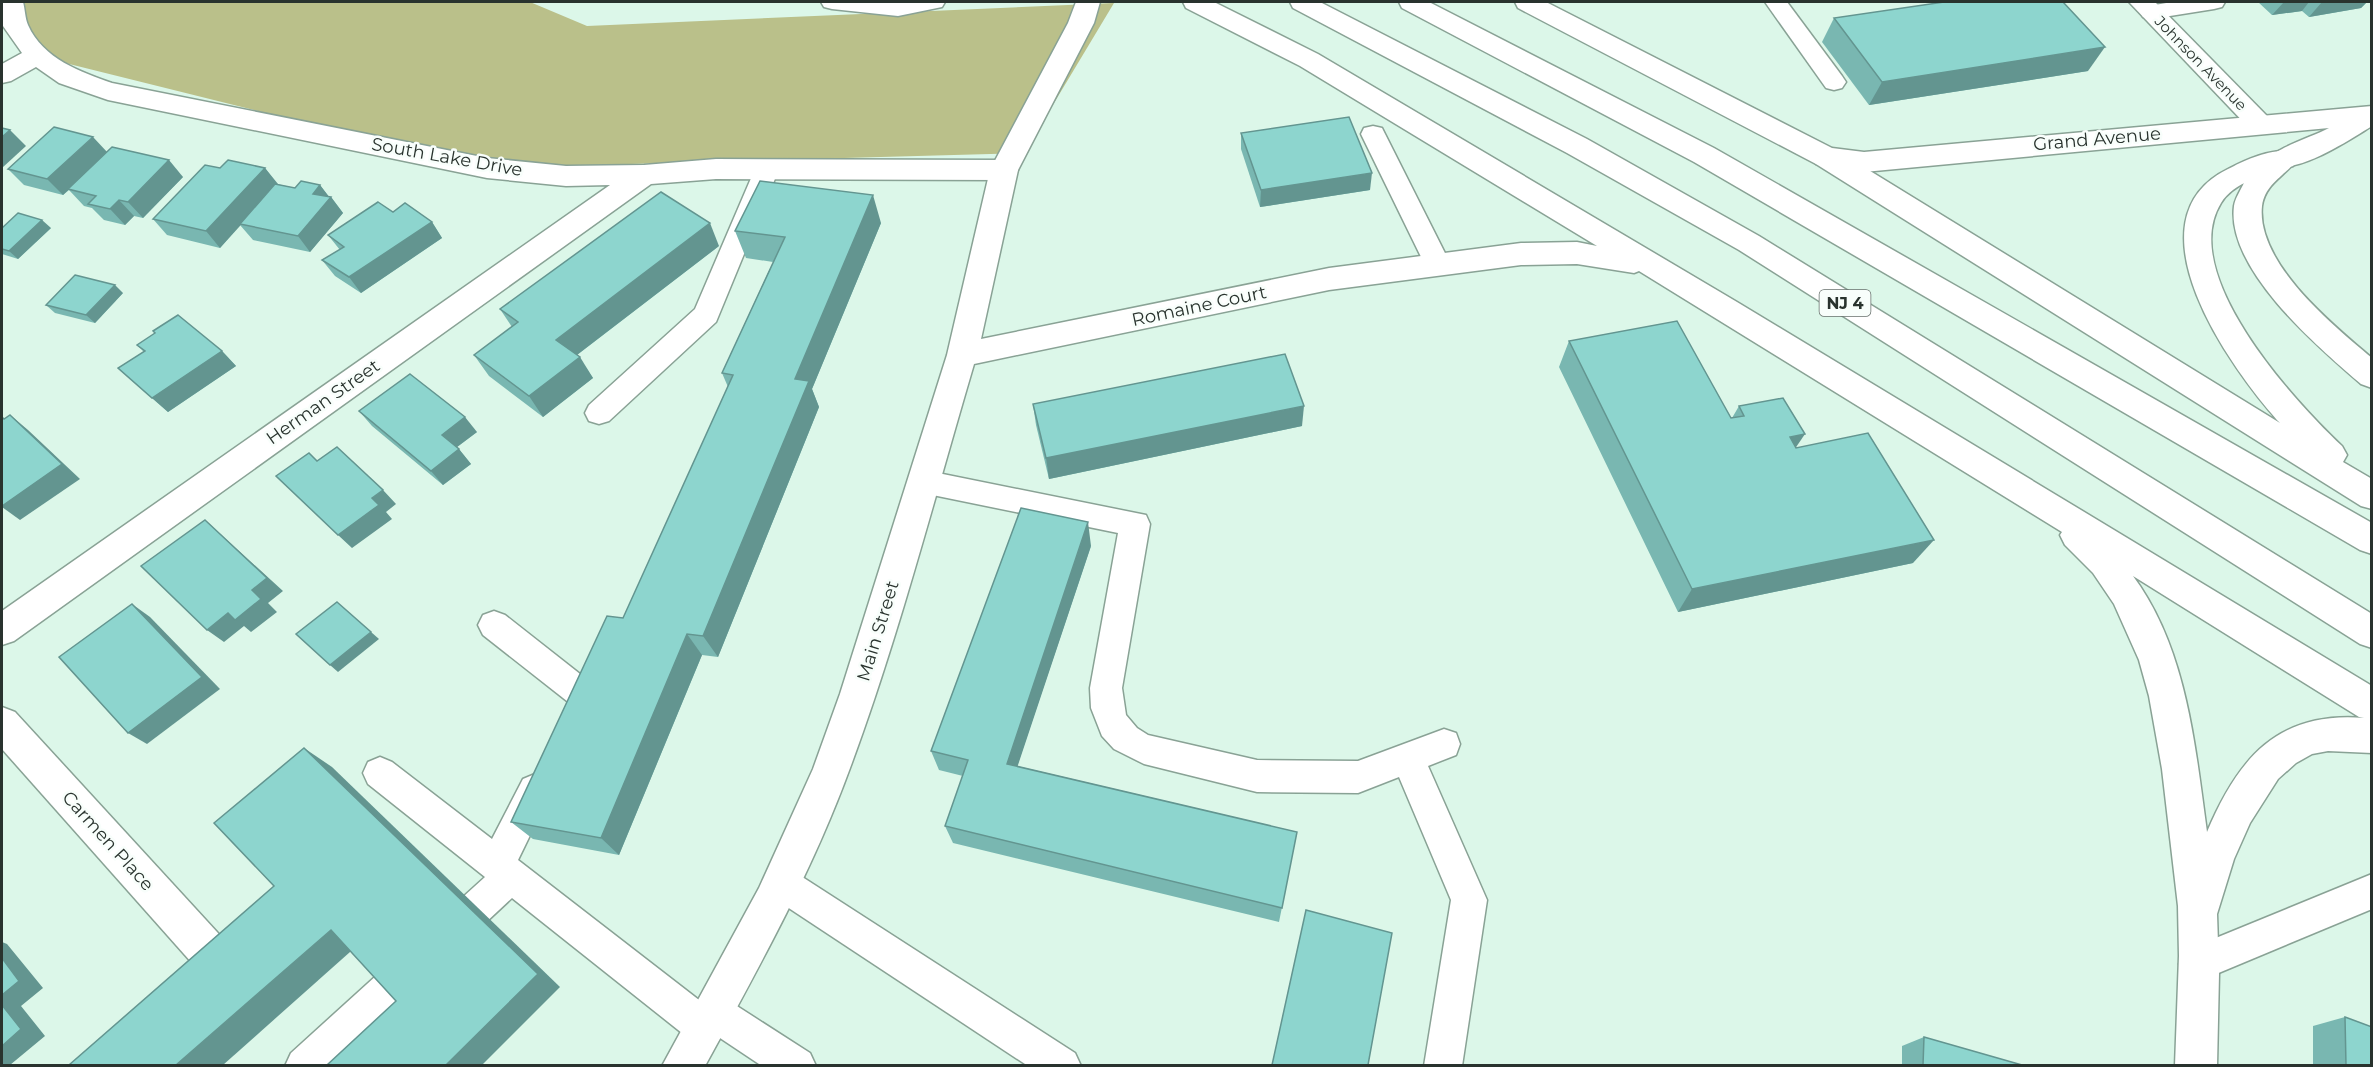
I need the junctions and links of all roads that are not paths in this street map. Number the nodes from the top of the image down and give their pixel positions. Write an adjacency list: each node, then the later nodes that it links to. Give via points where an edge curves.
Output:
1 (11, 2): 12 (main road, South Lake Drive, via 16,26)
2 (832, 2): 3 (lane, via 898,9)
3 (934, 2)
4 (1088, 2): 21 (main road, Main Street, via 1081,23)
5 (1195, 2): 24 (main road, via 1309,60)
6 (1302, 2): 35 (main road, NJ 4, via 1578,146 1749,243)
7 (1411, 2): 32 (main road, via 1704,155)
8 (1527, 2): 18 (main road)
9 (1776, 2): 14 (lane)
10 (2214, 2): 11 (lane)
11 (2146, 7): 16 (main road, Johnson Avenue)
12 (37, 56): 13 (main road); 22 (main road, South Lake Drive, via 68,77 108,91 487,168 566,176)
13 (2, 75)
14 (1834, 82)
15 (2370, 116): 16 (main road, Grand Avenue); 19 (main road, Grand Avenue)
16 (2260, 124): 18 (main road, Grand Avenue, via 1864,162)
17 (1373, 134): 23 (lane)
18 (1826, 157): 31 (main road)
19 (2283, 159): 26 (main road, via 2259,180 2248,203 2251,232 2264,266 2292,303); 30 (main road, Grand Avenue, via 2245,172 2222,185 2208,199 2199,216 2198,254 2218,311 2257,374 2327,452)
20 (767, 169): 21 (main road, South Lake Drive); 22 (main road, South Lake Drive); 27 (lane, via 706,315)
21 (1004, 170): 25 (main road, Main Street)
22 (644, 175): 34 (main road, Herman Street)
23 (1438, 265): 24 (main road, Romaine Court, via 1521,254 1577,253); 25 (main road, Romaine Court, via 1329,279)
24 (1652, 265): 29 (main road)
25 (962, 355): 28 (main road, Main Street)
26 (2372, 376)
27 (599, 413)
28 (923, 482): 41 (lane, via 1136,524 1106,688 1106,707 1127,742 1257,776 1358,777); 45 (main road, Main Street, via 851,716)
29 (2010, 482): 37 (main road); 47 (main road, via 2083,541 2126,595 2149,637 2171,708)
30 (2372, 489)
31 (2372, 496)
32 (2372, 540)
33 (494, 626): 36 (lane, via 578,706)
34 (2, 630)
35 (2372, 633)
36 (599, 665)
37 (2372, 705)
38 (2, 724): 48 (main road, Carmen Place)
39 (2372, 736): 47 (main road, via 2328,734 2302,740 2279,754 2260,774 2223,838)
40 (1444, 744): 41 (lane)
41 (1407, 757): 55 (lane, via 1469,900)
42 (551, 759): 44 (lane)
43 (380, 773): 44 (lane)
44 (504, 870): 50 (lane); 51 (lane)
45 (781, 883): 50 (main road, Main Street); 54 (lane)
46 (2372, 891): 49 (lane)
47 (2198, 921): 49 (main road)
48 (214, 958)
49 (2197, 964): 56 (main road)
50 (709, 1020): 52 (main road, Main Street); 53 (lane)
51 (304, 1065)
52 (682, 1065)
53 (797, 1065)
54 (1062, 1065)
55 (1443, 1065)
56 (2196, 1065)

